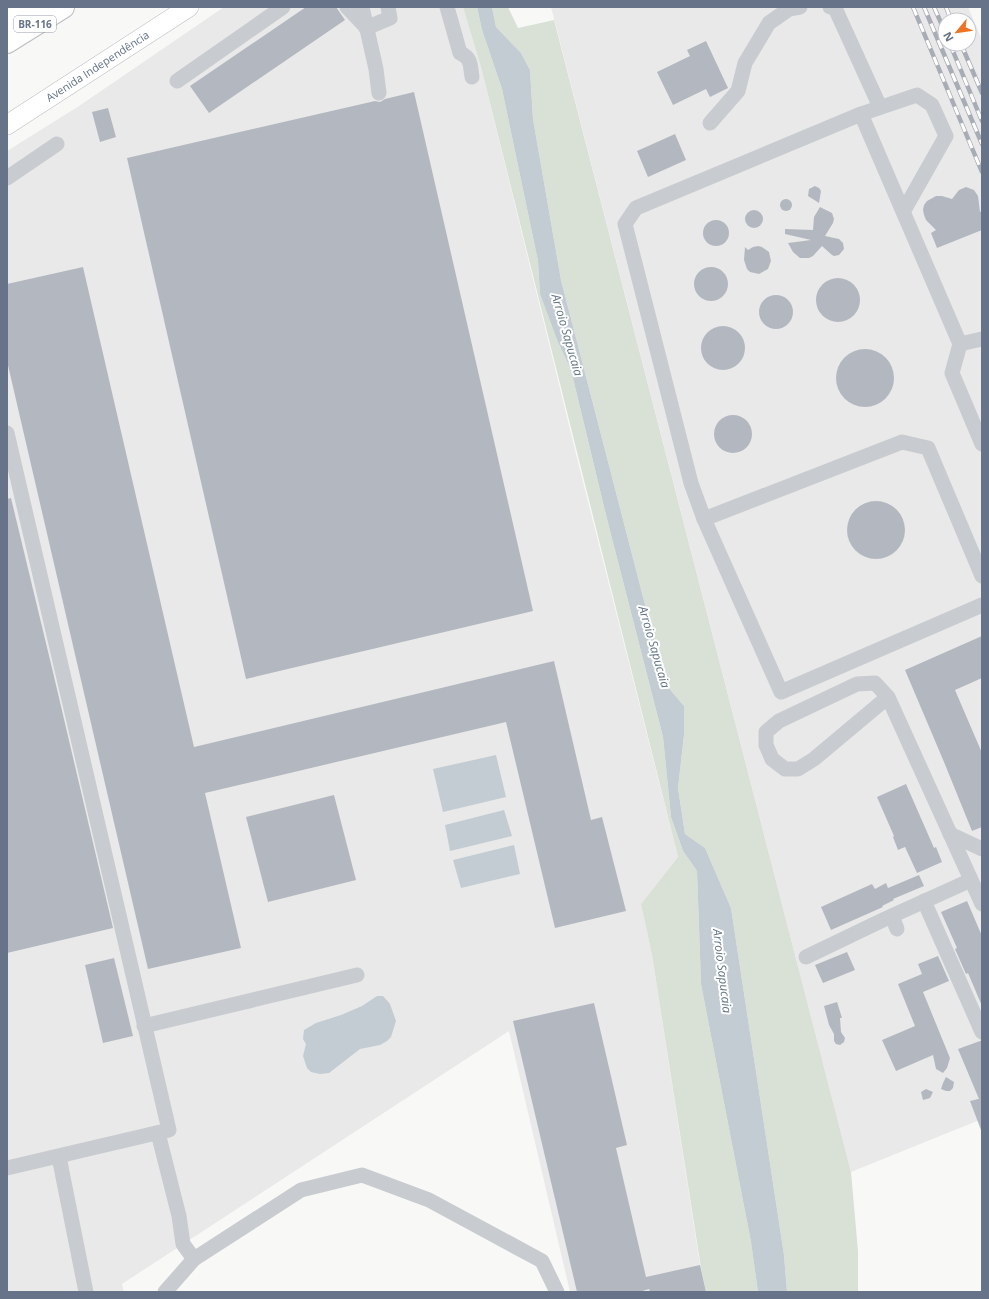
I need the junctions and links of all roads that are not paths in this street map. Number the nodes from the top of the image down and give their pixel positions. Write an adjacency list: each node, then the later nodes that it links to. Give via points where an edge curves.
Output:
1 (31, 7): 12 (highway, BR-116)
2 (63, 7): 14 (highway, BR-116)
3 (189, 7): 21 (main road, Avenida Independência)
4 (283, 7): 16 (lane)
5 (347, 7): 13 (lane)
6 (354, 7): 13 (lane)
7 (362, 7): 13 (lane)
8 (388, 7): 13 (lane, via 390,18)
9 (447, 7): 15 (lane, via 460,53 469,58)
10 (800, 7): 20 (lane, via 789,9 769,23 745,63 738,91)
11 (830, 7): 18 (lane, via 835,8)
12 (7, 22)
13 (366, 28): 17 (lane)
14 (7, 42)
15 (472, 78)
16 (177, 81)
17 (379, 93)
18 (880, 107): 19 (lane); 24 (lane, via 916,95 932,105 946,136)
19 (861, 114): 24 (lane); 29 (lane, via 636,208 625,224 691,483)
20 (710, 123)
21 (7, 125)
22 (57, 144): 23 (lane)
23 (7, 178)
24 (903, 212): 26 (lane)
25 (982, 339): 26 (lane)
26 (960, 344): 28 (lane, via 952,373)
27 (7, 433): 40 (lane)
28 (982, 444)
29 (704, 519): 30 (lane, via 902,442 928,448); 31 (lane, via 781,692)
30 (982, 576)
31 (982, 605)
32 (888, 697): 32 (lane, via 814,759 798,769 785,769 772,759 766,745 766,732 779,721 857,684 875,683); 33 (lane)
33 (950, 834): 34 (lane); 35 (lane)
34 (982, 849)
35 (971, 880): 36 (lane); 37 (lane)
36 (924, 901): 38 (lane, via 894,923); 41 (lane)
37 (982, 904)
38 (806, 957)
39 (357, 975): 40 (lane)
40 (144, 1026): 42 (lane, via 169,1130)
41 (982, 1032)
42 (158, 1133): 43 (lane); 45 (lane, via 179,1216 183,1244)
43 (59, 1157): 44 (lane); 46 (lane)
44 (7, 1168)
45 (194, 1259): 47 (lane); 48 (lane, via 301,1190 362,1175 429,1200 542,1261)
46 (86, 1292)
47 (165, 1292)
48 (557, 1292)

